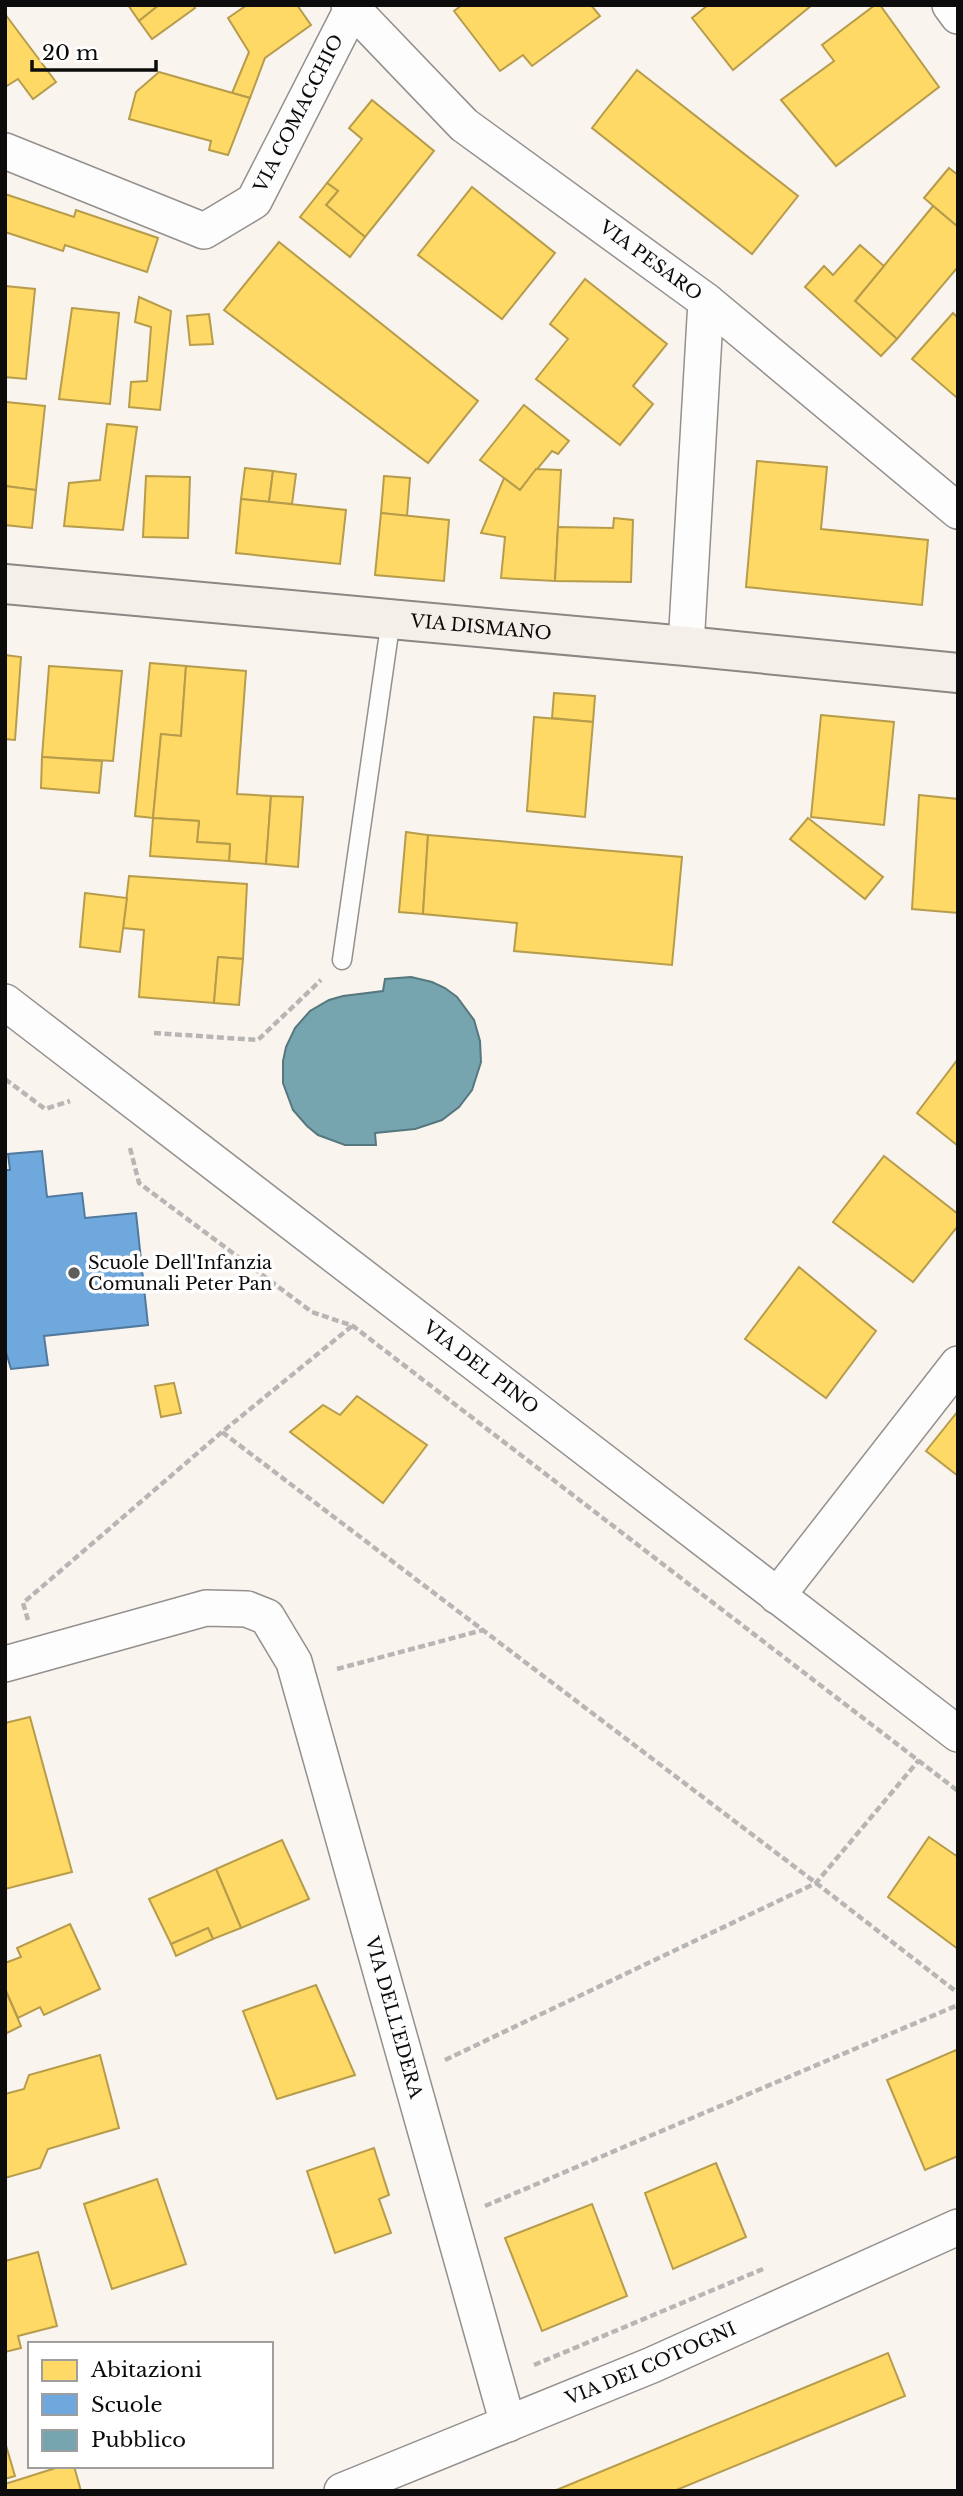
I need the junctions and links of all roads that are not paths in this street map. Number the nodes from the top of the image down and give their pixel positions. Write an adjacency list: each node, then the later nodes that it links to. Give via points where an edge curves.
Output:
1 (950, 5): 3 (street)
2 (353, 7): 4 (street, VIA COMACCHIO, via 254,201 204,231); 5 (street, VIA PESARO, via 464,125)
3 (958, 16)
4 (5, 151)
5 (706, 301): 6 (street, VIA PESARO); 9 (street)
6 (958, 511)
7 (5, 584): 8 (main road, VIA DISMANO)
8 (391, 619): 9 (main road, VIA DISMANO); 11 (lane)
9 (686, 646): 10 (main road, VIA DISMANO)
10 (958, 673)
11 (342, 961)
12 (5, 1002): 14 (street, VIA DEL PINO)
13 (958, 1364): 14 (street)
14 (777, 1596): 16 (street, VIA DEL PINO)
15 (21, 1660): 18 (street, VIA DELL'EDERA, via 206,1608 247,1609 267,1617 294,1662)
16 (958, 1734)
17 (958, 2227): 18 (street, VIA DEI COTOGNI, via 652,2365)
18 (508, 2424): 19 (street, VIA DEI COTOGNI)
19 (342, 2491)

